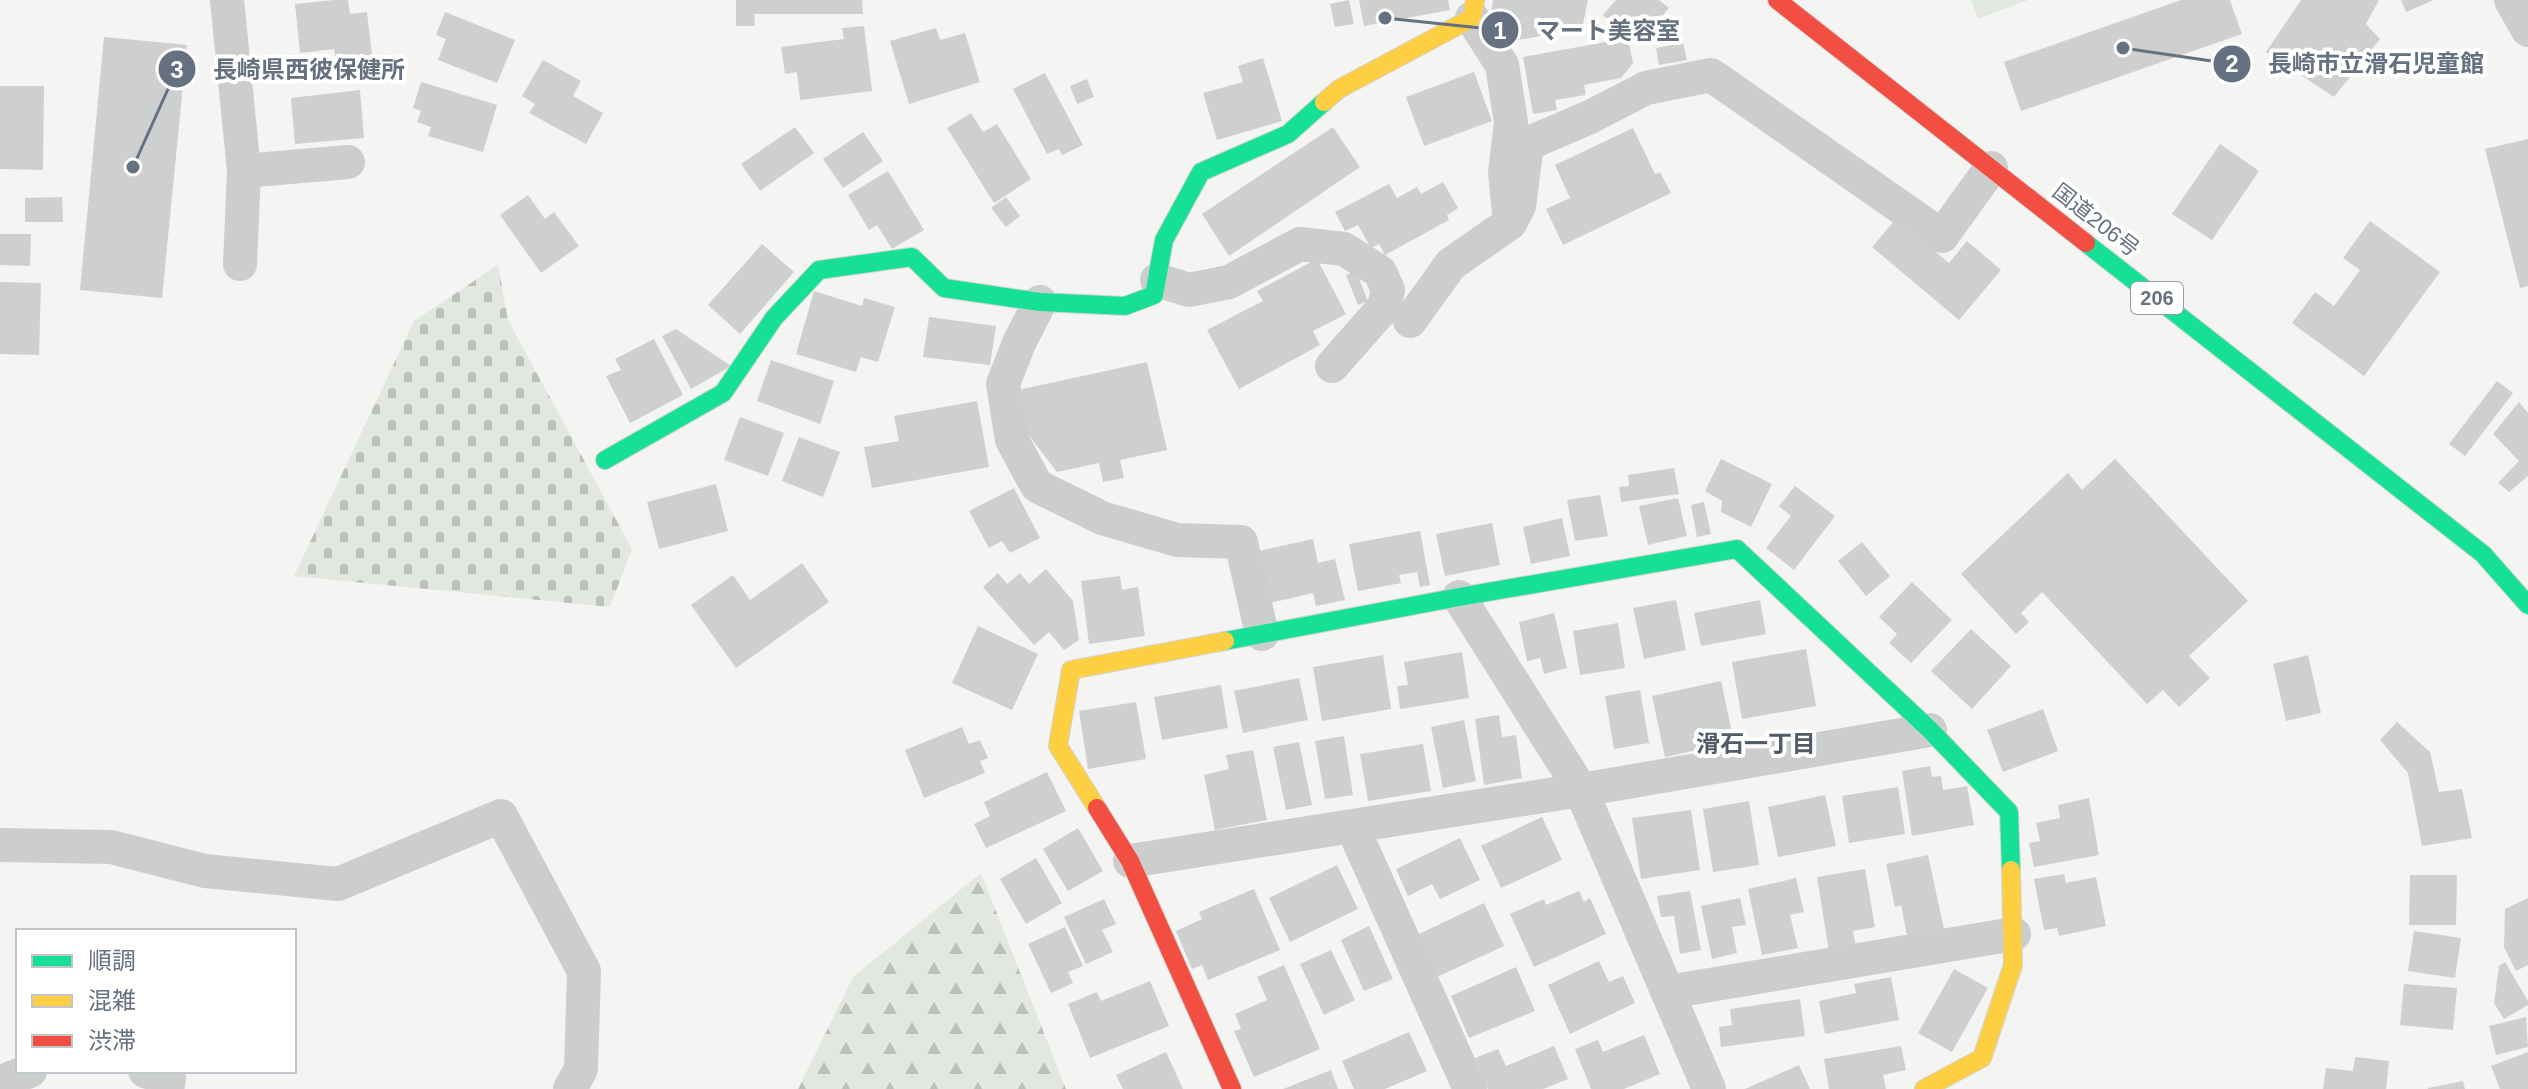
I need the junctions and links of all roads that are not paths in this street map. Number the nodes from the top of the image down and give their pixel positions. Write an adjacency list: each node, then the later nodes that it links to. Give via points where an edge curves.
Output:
1 (227, 0): 8 (street)
2 (1777, 0): 7 (main road, 国道206号 / 206)
3 (2511, 0): 5 (street)
4 (1474, 9): 9 (street, via 1502,65 1511,122 1505,173); 11 (main road, via 1339,89 1288,134 1201,172 1164,240)
5 (2528, 30)
6 (348, 162): 8 (street)
7 (1991, 168): 9 (street, via 1942,236 1711,75 1646,88 1527,144 1519,206); 17 (main road, 国道206号 / 206, via 2483,554)
8 (244, 171): 10 (street)
9 (1510, 223): 13 (street, via 1451,264)
10 (240, 264)
11 (1157, 280): 12 (main road, via 1154,295 1125,306); 14 (street, via 1189,290 1229,282 1300,244 1344,249 1380,272 1388,290 1384,307)
12 (1040, 302): 15 (main road, via 944,288 912,257 819,270 774,318 723,393); 18 (street, via 1003,384 1012,440 1037,486 1102,518 1177,540 1241,542)
13 (1410, 321)
14 (1332, 366)
15 (605, 460)
16 (1459, 597): 18 (main road); 19 (main road, via 1737,549); 20 (street)
17 (2528, 605)
18 (1262, 634): 23 (main road, via 1071,670 1058,746)
19 (1930, 730): 20 (street); 24 (main road, via 2009,812)
20 (1581, 790): 21 (street); 25 (street)
21 (1352, 826): 23 (street); 32 (street)
22 (0, 845): 30 (street, via 111,847 205,871 338,884 501,816 584,971 581,1069)
23 (1130, 861): 31 (main road)
24 (2014, 934): 25 (street); 34 (main road, via 2013,965 1982,1058)
25 (1668, 992): 33 (street)
26 (25, 1073): 28 (street)
27 (151, 1073): 29 (street, via 169,1079)
28 (0, 1082)
29 (167, 1089)
30 (570, 1089)
31 (1232, 1089)
32 (1470, 1089)
33 (1709, 1089)
34 (1924, 1089)

